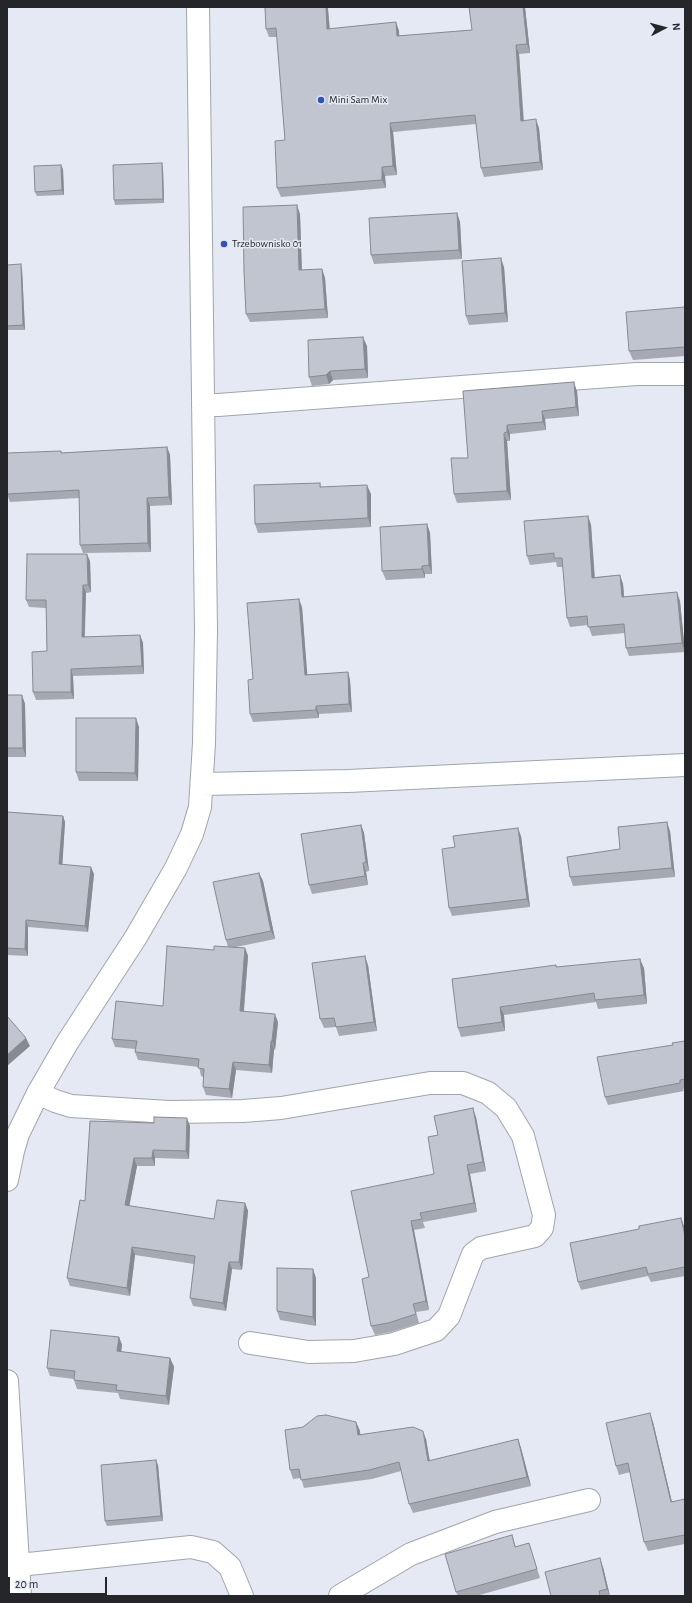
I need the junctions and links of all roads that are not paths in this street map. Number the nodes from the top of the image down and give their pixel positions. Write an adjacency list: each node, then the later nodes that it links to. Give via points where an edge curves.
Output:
1 (198, 7): 3 (street)
2 (685, 374): 3 (street, via 629,374)
3 (203, 405): 5 (street, via 206,631)
4 (685, 765): 5 (street)
5 (202, 784): 6 (street, via 200,807 192,834 176,868)
6 (38, 1093): 7 (street); 9 (street, via 71,1106 169,1112 243,1111 281,1108 430,1083 463,1083 488,1093 506,1108 523,1136 544,1215 542,1228 534,1236 481,1248 472,1254 449,1316 436,1330 394,1344 354,1351 309,1352)
7 (10, 1148): 8 (street)
8 (7, 1180)
9 (250, 1343)
10 (7, 1381): 12 (street)
11 (589, 1500): 15 (street, via 495,1522 418,1551)
12 (15, 1571): 13 (street); 14 (street, via 191,1547 213,1552 230,1567)
13 (20, 1596)
14 (242, 1596)
15 (340, 1596)

